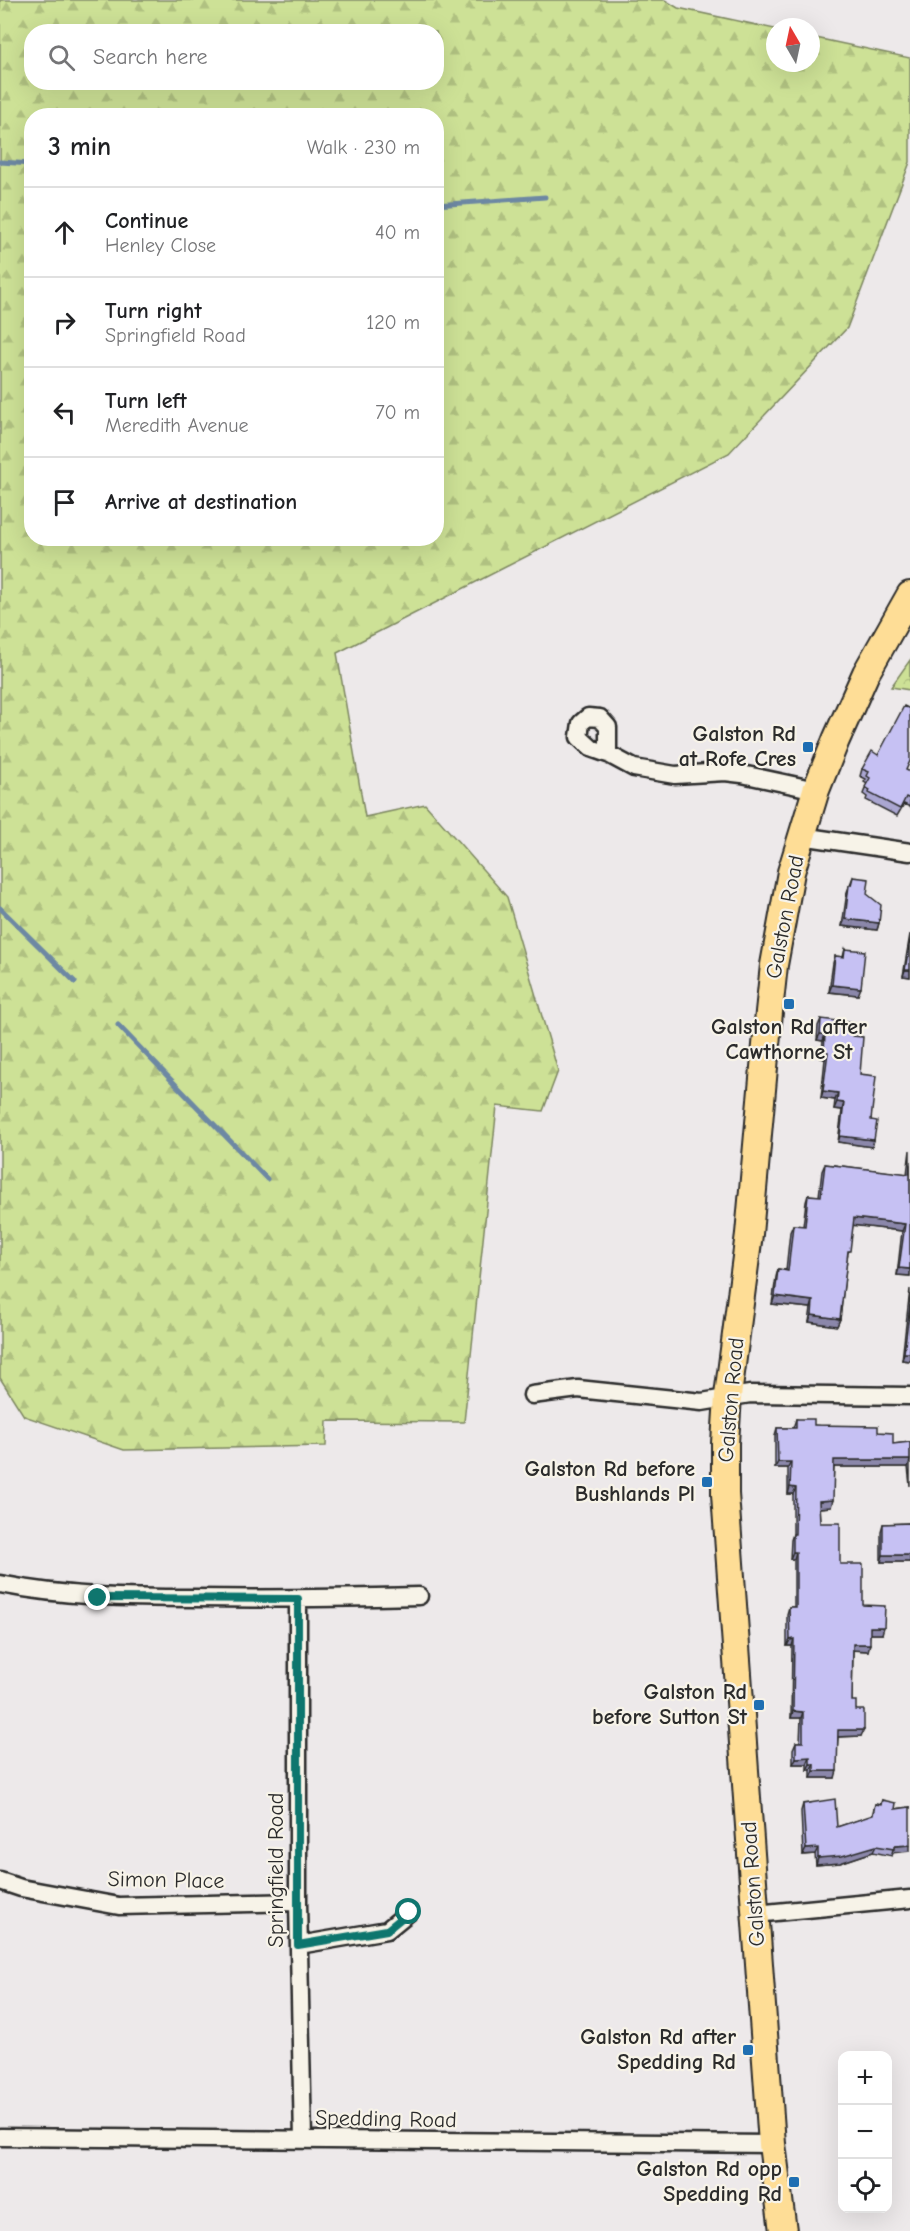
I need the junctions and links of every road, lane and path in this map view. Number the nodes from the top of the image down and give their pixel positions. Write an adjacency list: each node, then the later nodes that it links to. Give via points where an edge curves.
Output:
1 (910, 595): 3 (main road, Galston Road, via 866,673)
2 (609, 754): 3 (street, via 634,768 675,775 742,774)
3 (816, 790): 4 (main road, Galston Road)
4 (801, 836): 5 (street); 7 (main road, Galston Road, via 774,965 749,1234)
5 (910, 852)
6 (532, 1395): 7 (street, via 578,1389 702,1402)
7 (728, 1396): 8 (street); 16 (main road, Galston Road, via 725,1494)
8 (910, 1396)
9 (0, 1584): 11 (street, via 98,1598)
10 (419, 1596): 11 (street)
11 (298, 1599): 14 (street, Springfield Road)
12 (0, 1881): 14 (street, Simon Place, via 119,1906)
13 (910, 1899): 16 (street)
14 (298, 1902): 17 (street, Springfield Road)
15 (409, 1912): 17 (street, via 387,1930)
16 (755, 1914): 20 (main road, Galston Road)
17 (298, 1945): 19 (street, Springfield Road)
18 (0, 2138): 19 (street, Spedding Road)
19 (303, 2140): 20 (street, Spedding Road)
20 (772, 2144): 21 (main road, Galston Road)
21 (783, 2231)

